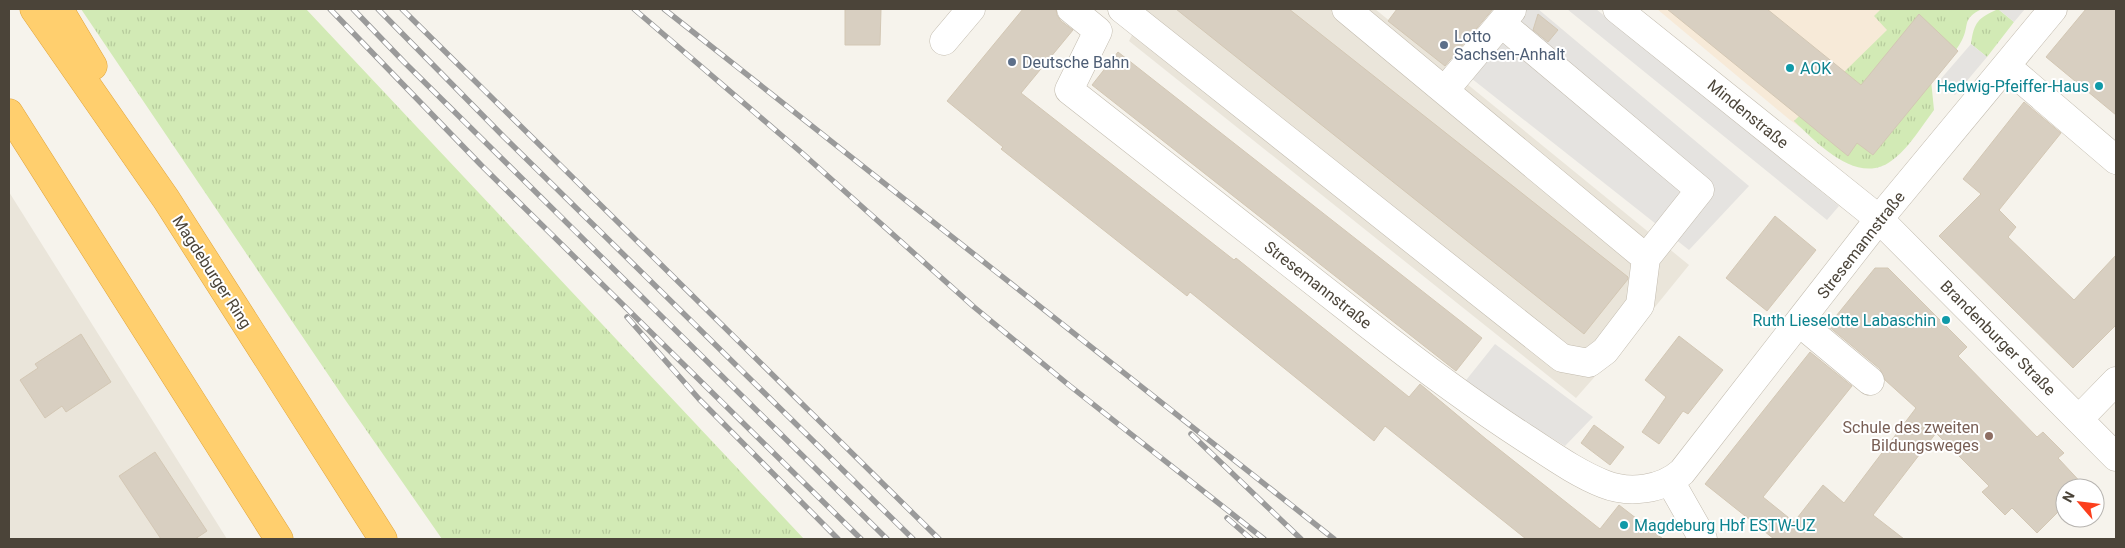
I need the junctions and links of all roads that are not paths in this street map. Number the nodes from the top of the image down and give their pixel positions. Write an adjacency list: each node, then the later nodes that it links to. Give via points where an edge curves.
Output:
1 (34, 9): 15 (highway, Magdeburger Ring)
2 (59, 9): 15 (highway)
3 (971, 9): 10 (street)
4 (1071, 9): 23 (street, Stresemannstraße, via 1098,31 1069,90 1414,360 1540,448 1610,486 1641,489)
5 (1122, 9): 17 (street, via 1562,358 1589,363 1605,351 1640,305)
6 (1346, 9): 12 (street)
7 (1617, 9): 16 (street, Mindenstraße)
8 (2053, 9): 11 (street, Stresemannstraße)
9 (1507, 16): 12 (street); 17 (street, via 1700,190)
10 (944, 41)
11 (2006, 66): 14 (street); 16 (street, Stresemannstraße)
12 (1445, 90): 17 (street)
13 (9, 113): 24 (highway)
14 (2116, 160)
15 (166, 199): 25 (highway, Magdeburger Ring)
16 (1880, 219): 18 (street, Stresemannstraße); 21 (street, Brandenburger Straße)
17 (1646, 258)
18 (1800, 323): 19 (street); 23 (street, Stresemannstraße, via 1682,472)
19 (1870, 381)
20 (2116, 381): 21 (street)
21 (2079, 419): 22 (street, Brandenburger Straße)
22 (2116, 456)
23 (1670, 480): 26 (street)
24 (279, 539)
25 (383, 539)
26 (1703, 539)

